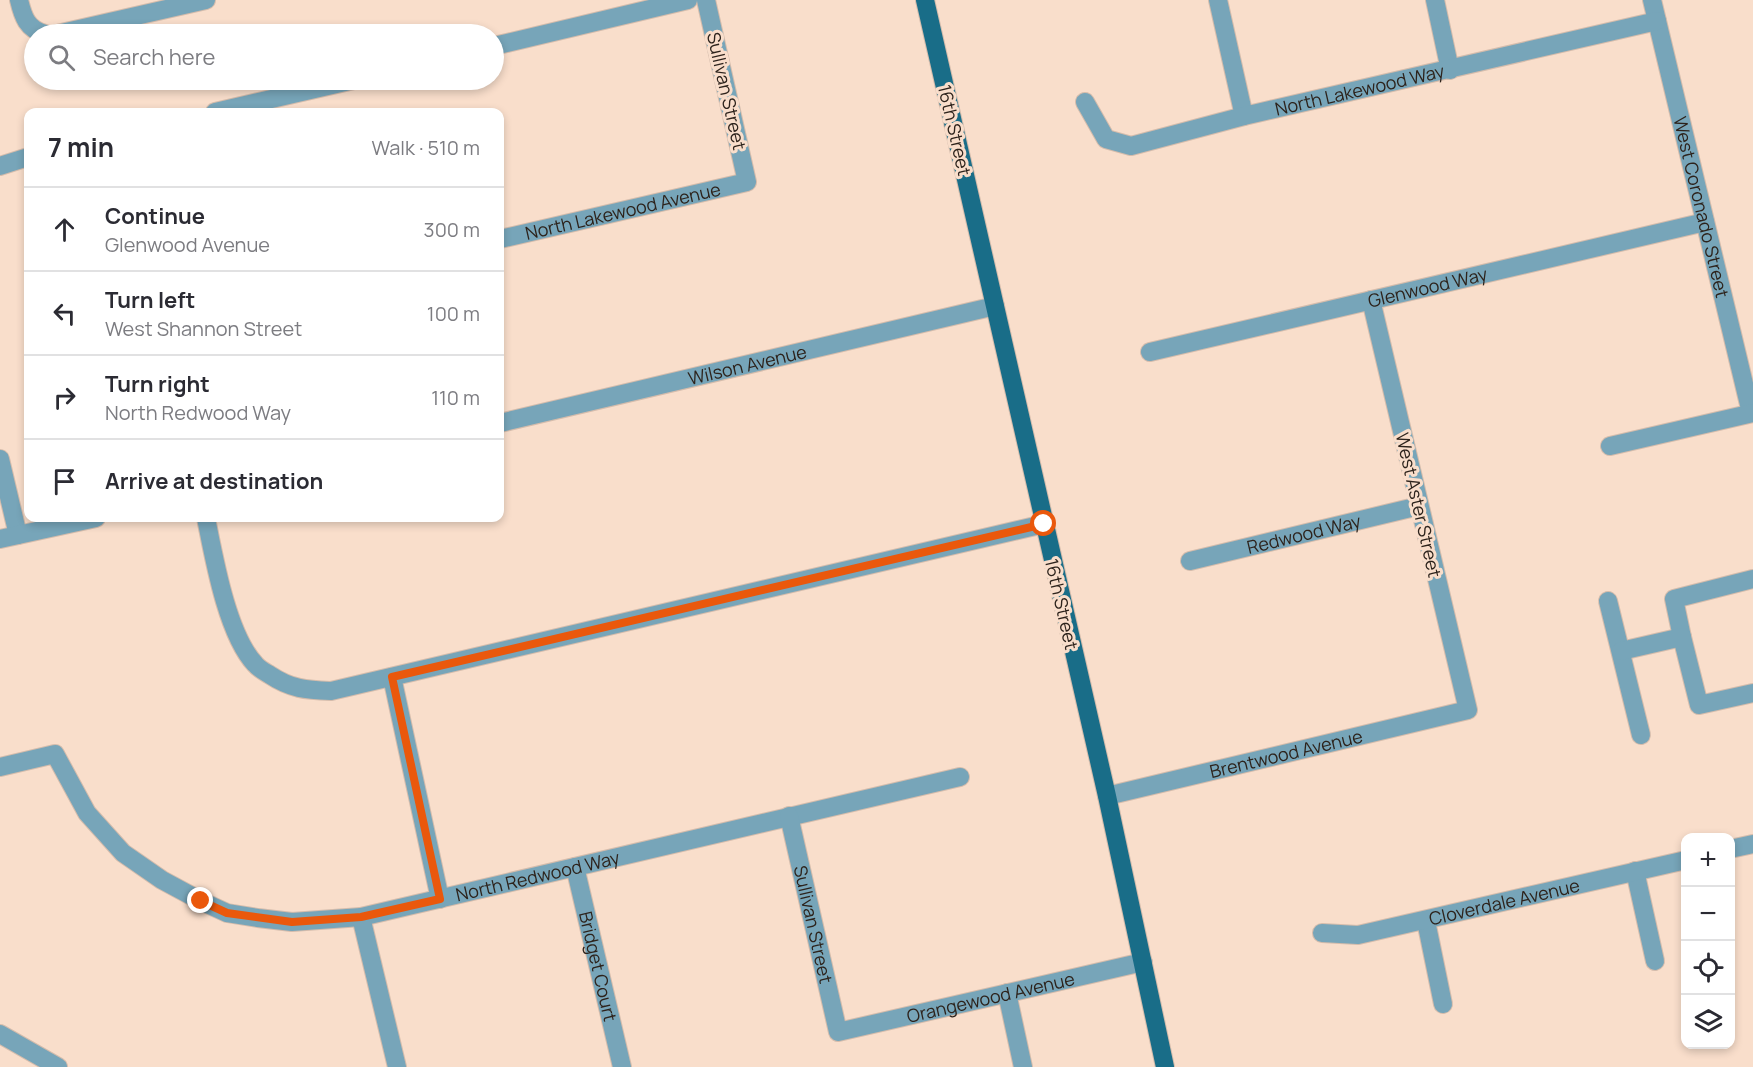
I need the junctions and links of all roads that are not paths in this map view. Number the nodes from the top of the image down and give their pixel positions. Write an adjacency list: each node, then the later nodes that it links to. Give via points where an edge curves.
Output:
1 (19, 0): 10 (street)
2 (206, 0): 11 (street)
3 (688, 0): 12 (street)
4 (706, 0): 20 (street, Sullivan Street)
5 (926, 0): 24 (main road, 16th Street)
6 (1218, 0): 17 (street)
7 (1435, 0): 13 (street)
8 (1652, 0): 9 (street, West Coronado Street)
9 (1657, 21): 13 (street, North Lakewood Way); 21 (street, West Coronado Street)
10 (27, 24)
11 (101, 24)
12 (504, 44)
13 (1450, 70): 17 (street, North Lakewood Way)
14 (311, 90): 16 (street)
15 (1085, 102): 17 (street, North Lakewood Way, via 1106,140 1131,146)
16 (232, 108)
17 (1244, 116)
18 (24, 158): 19 (street)
19 (0, 166)
20 (747, 182): 22 (street, North Lakewood Avenue)
21 (1705, 222): 23 (street, Glenwood Way); 26 (street, West Coronado Street)
22 (504, 238)
23 (1371, 300): 25 (street, Glenwood Way); 30 (street, West Aster Street)
24 (995, 306): 27 (street, Wilson Avenue); 33 (main road, 16th Street)
25 (1150, 352)
26 (1752, 413): 28 (street)
27 (504, 422)
28 (1610, 446)
29 (0, 459): 34 (street)
30 (1419, 506): 36 (street, Redwood Way); 43 (street, West Aster Street)
31 (78, 522): 34 (street)
32 (207, 522): 41 (street, via 231,622 255,665 283,683 304,690 331,691)
33 (1044, 524): 41 (street); 47 (main road, 16th Street)
34 (18, 535): 35 (street)
35 (0, 539)
36 (1190, 561)
37 (1753, 579): 39 (street, via 1674,599)
38 (1608, 601): 40 (street)
39 (1682, 636): 40 (street); 42 (street, via 1699,705)
40 (1621, 651): 44 (street)
41 (392, 677): 54 (street)
42 (1753, 693)
43 (1468, 711): 47 (street, Brentwood Avenue)
44 (1641, 735)
45 (0, 767): 55 (street, North Redwood Way, via 55,754 87,813 123,853 162,880 227,913 292,922)
46 (960, 777): 48 (street, North Redwood Way)
47 (1107, 796): 59 (main road, 16th Street)
48 (789, 816): 52 (street, North Redwood Way); 62 (street, Sullivan Street)
49 (1753, 844): 50 (street)
50 (1735, 848)
51 (1681, 861): 53 (street, Cloverdale Avenue)
52 (575, 867): 54 (street, North Redwood Way); 66 (street, Bridget Court)
53 (1635, 872): 56 (street, Cloverdale Avenue); 58 (street)
54 (440, 899): 55 (street, North Redwood Way)
55 (361, 917): 65 (street)
56 (1426, 921): 57 (street, Cloverdale Avenue, via 1358,935); 61 (street)
57 (1322, 933)
58 (1655, 961)
59 (1143, 962): 60 (street, Orangewood Avenue); 68 (main road, 16th Street)
60 (1007, 993): 62 (street, Orangewood Avenue); 67 (street)
61 (1443, 1004)
62 (838, 1032)
63 (0, 1034): 64 (street)
64 (58, 1067)
65 (397, 1067)
66 (622, 1067)
67 (1023, 1067)
68 (1165, 1067)

